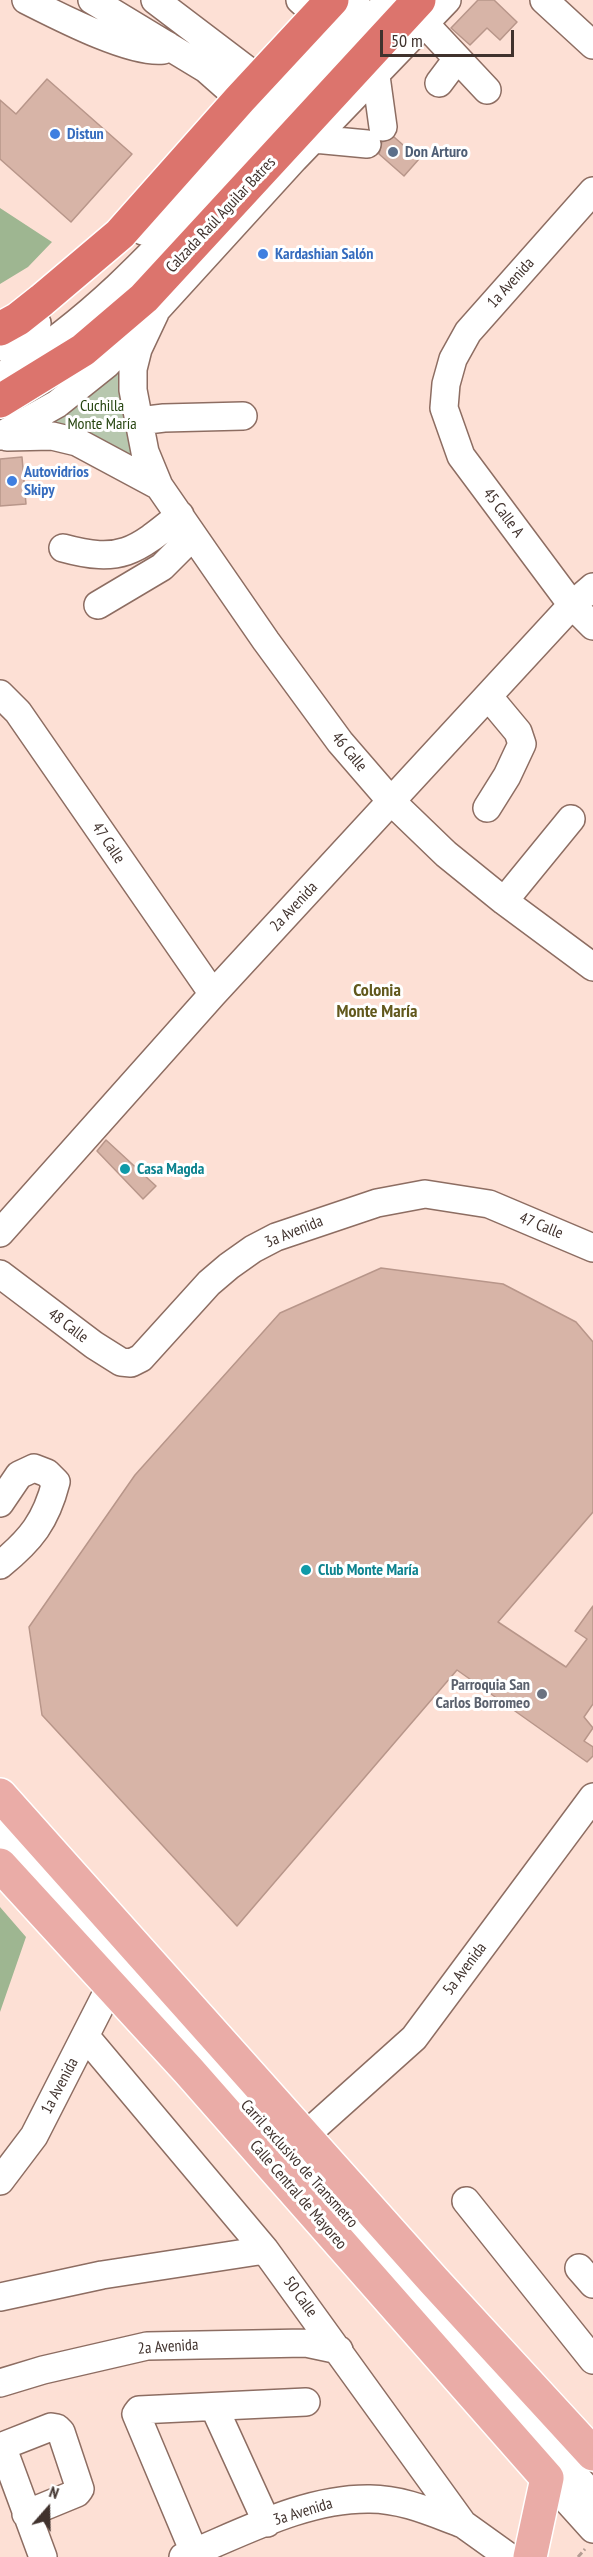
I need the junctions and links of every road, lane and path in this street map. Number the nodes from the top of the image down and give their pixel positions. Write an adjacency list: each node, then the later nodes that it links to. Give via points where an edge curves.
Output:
1 (26, 0): 10 (street, via 83,28 144,50 163,50)
2 (92, 0): 10 (street)
3 (155, 0): 15 (street)
4 (356, 0): 21 (street, via 140,234 49,314)
5 (389, 0): 22 (street, via 125,280 72,328)
6 (447, 0): 9 (street)
7 (547, 1): 11 (street)
8 (317, 5): 15 (highway)
9 (422, 12): 12 (street); 13 (street); 24 (highway, Calzada Raúl Aguilar Batres, via 144,298 83,350)
10 (168, 44): 15 (street, via 206,69)
11 (593, 45)
12 (457, 59): 14 (street); 16 (street)
13 (376, 76): 17 (street); 17 (street, via 375,135)
14 (439, 83)
15 (250, 89): 20 (highway, via 120,234 18,319)
16 (487, 90)
17 (314, 139): 19 (street)
18 (593, 191): 23 (street, 1a Avenida, via 468,332 453,359)
19 (155, 313): 26 (street, 46 Calle, via 133,369); 27 (street, via 83,385)
20 (0, 328)
21 (0, 348)
22 (0, 377)
23 (446, 384): 33 (street, 45 Calle A, via 444,408 461,456)
24 (0, 401)
25 (243, 416): 26 (street)
26 (140, 421): 28 (street, 46 Calle, via 145,452)
27 (0, 437): 28 (street, 46 Calle, via 52,436 77,442)
28 (159, 486): 29 (street, 46 Calle)
29 (186, 525): 30 (street, via 130,552 88,555); 32 (street, via 162,567); 37 (street, 46 Calle, via 340,742)
30 (63, 548)
31 (593, 587): 33 (street, 2a Avenida)
32 (98, 605)
33 (572, 605): 34 (street, 45 Calle A); 36 (street, 2a Avenida)
34 (593, 627)
35 (0, 694): 42 (street, 47 Calle, via 18,712)
36 (488, 696): 37 (street, 2a Avenida); 38 (street, via 518,732 522,744)
37 (391, 801): 40 (street, 46 Calle); 42 (street, 2a Avenida)
38 (488, 808)
39 (572, 819): 40 (street)
40 (504, 901): 41 (street, 46 Calle)
41 (593, 967)
42 (213, 994): 44 (street, 2a Avenida)
43 (489, 1204): 45 (street, 47 Calle); 47 (street, 3a Avenida, via 425,1194 377,1203 276,1237 253,1249 216,1278)
44 (0, 1233)
45 (593, 1248)
46 (0, 1274): 47 (street, 48 Calle, via 121,1362)
47 (141, 1358)
48 (0, 1503): 49 (street, via 19,1475 34,1468 56,1482 49,1509 22,1547)
49 (0, 1565)
50 (0, 1795): 67 (main road)
51 (593, 1797): 56 (street, 5a Avenida, via 414,2038)
52 (0, 1835): 69 (street, Carril exclusivo de Transmetro, via 349,2219)
53 (0, 1865): 54 (main road, Calle Central de Mayoreo)
54 (111, 1985): 55 (street, 1a Avenida); 68 (main road, Calle Central de Mayoreo)
55 (86, 2037): 57 (street, 1a Avenida, via 26,2150); 59 (street, 50 Calle)
56 (318, 2124)
57 (0, 2181)
58 (466, 2201): 62 (street)
59 (265, 2250): 60 (street, via 102,2275); 61 (street, 50 Calle)
60 (0, 2297)
61 (339, 2350): 63 (street, 2a Avenida, via 306,2343 147,2346); 72 (street, 50 Calle)
62 (593, 2360)
63 (0, 2383)
64 (306, 2402): 65 (street)
65 (214, 2407): 71 (street); 74 (street, via 139,2410 135,2414)
66 (1, 2446): 70 (street); 70 (street, via 51,2427 61,2432 80,2484 77,2493)
67 (593, 2454)
68 (547, 2478): 73 (street, Calle Central de Mayoreo); 77 (main road)
69 (593, 2496)
70 (26, 2514): 75 (street)
71 (267, 2523): 72 (street, 3a Avenida, via 337,2500 371,2499 417,2507); 74 (street, 3a Avenida)
72 (463, 2524): 76 (street, 50 Calle)
73 (588, 2541): 78 (path)
74 (188, 2555)
75 (42, 2557)
76 (509, 2557)
77 (530, 2557)
78 (578, 2557)

